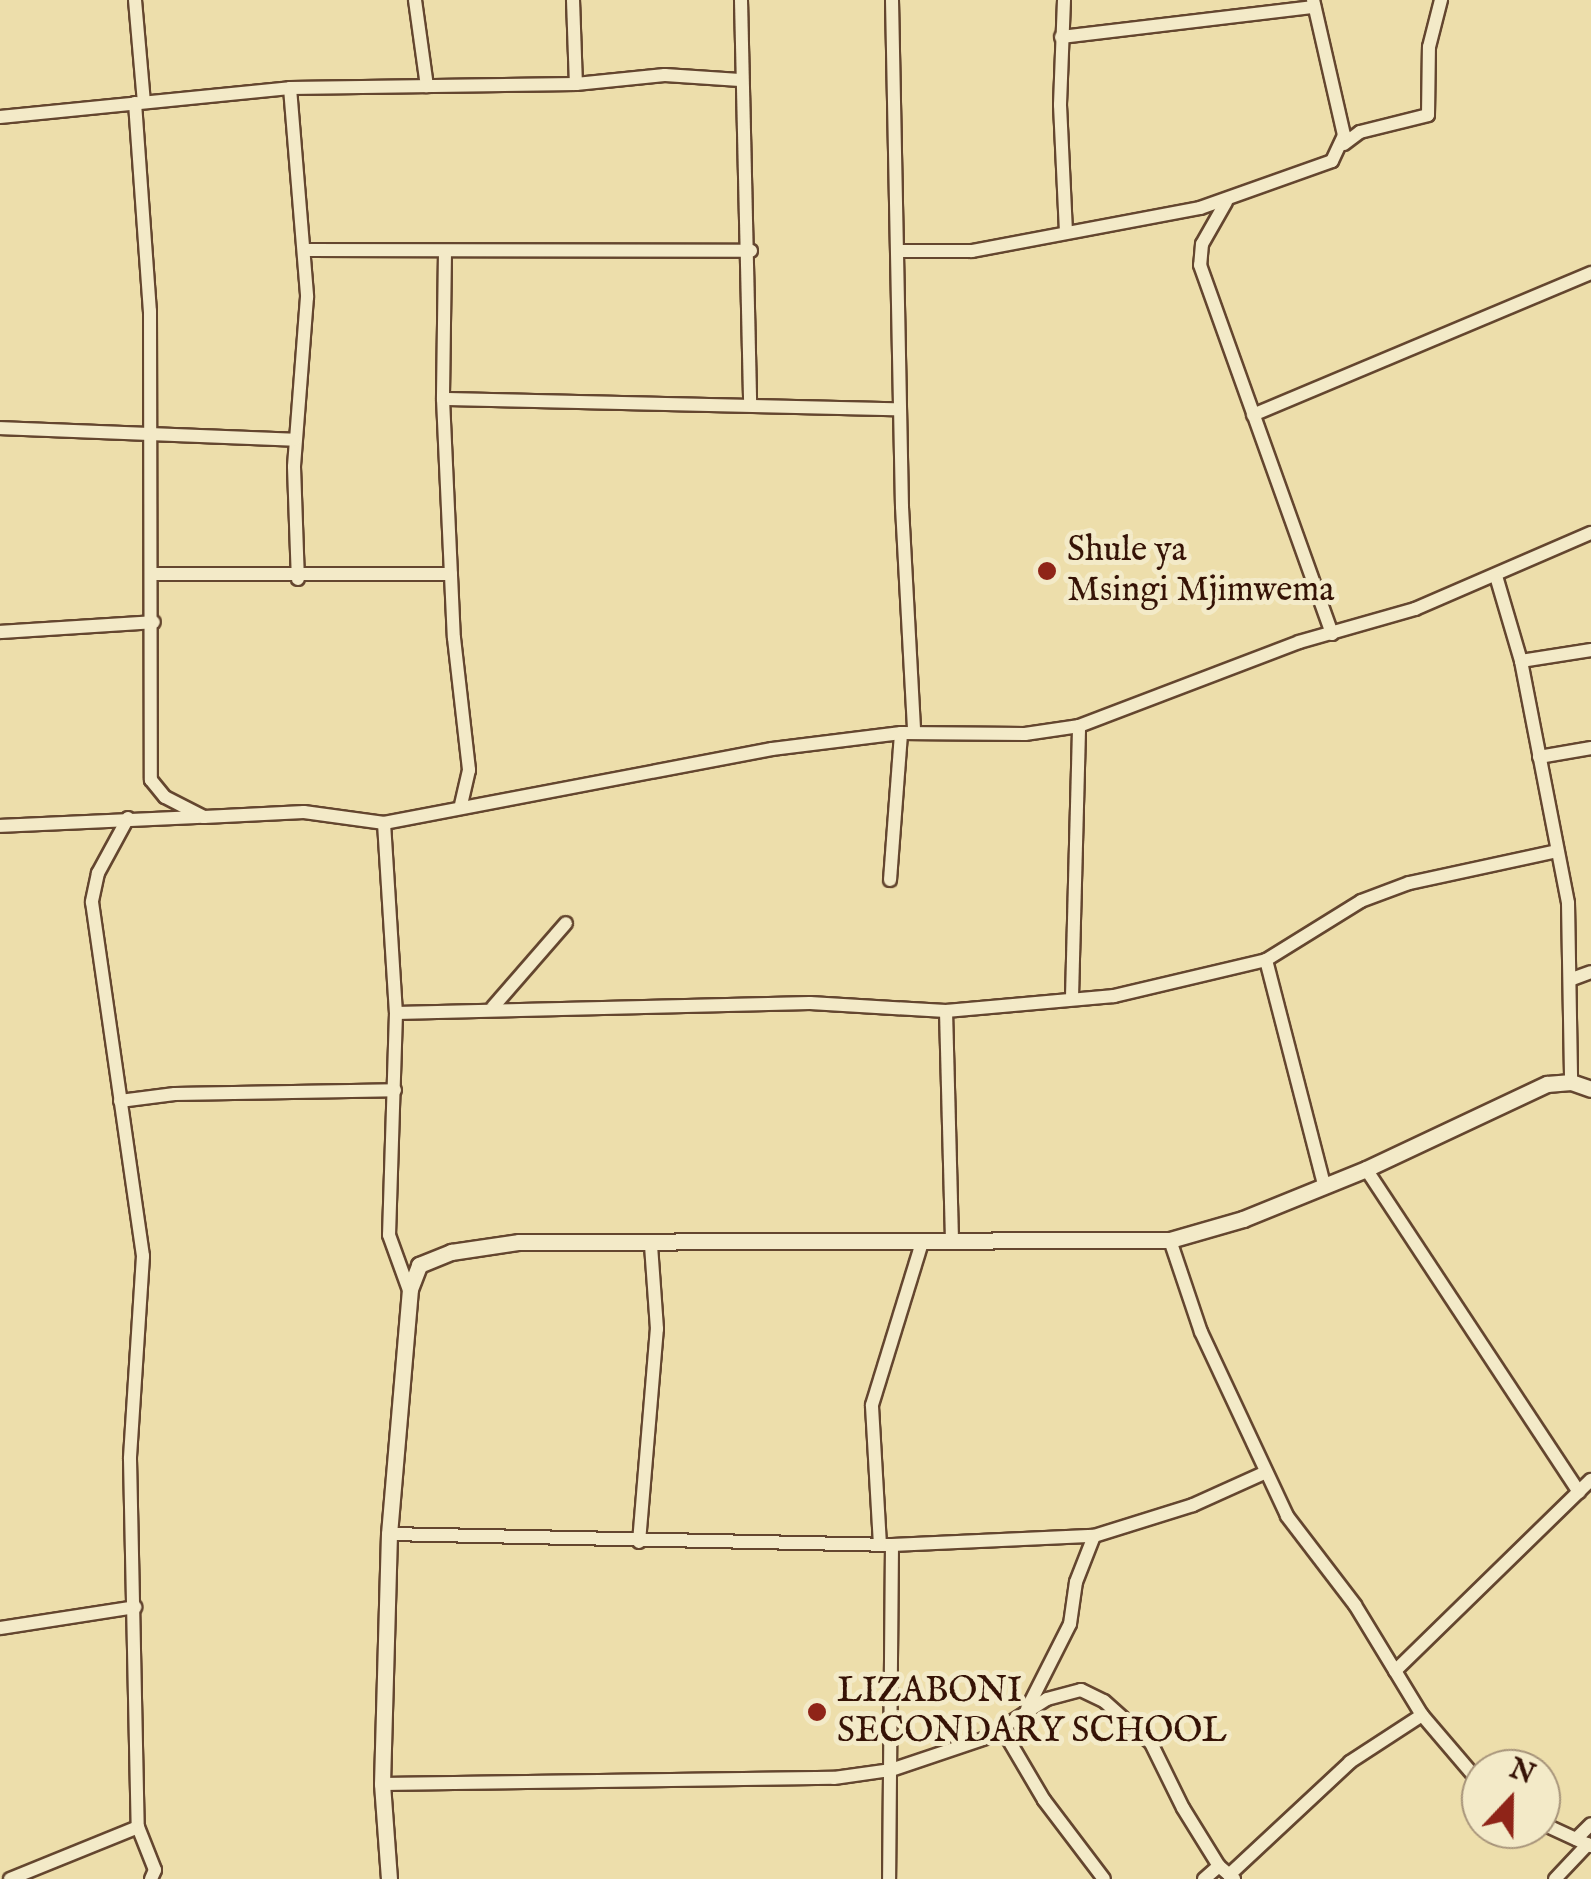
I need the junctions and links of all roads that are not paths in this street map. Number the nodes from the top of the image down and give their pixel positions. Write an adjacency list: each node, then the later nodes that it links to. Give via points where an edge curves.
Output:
1 (135, 0): 14 (street)
2 (415, 0): 12 (street)
3 (573, 0): 11 (street)
4 (741, 0): 10 (street)
5 (892, 0): 21 (street)
6 (1064, 0): 9 (street)
7 (1441, 0): 16 (street, via 1429,46 1428,115 1360,132)
8 (1313, 4): 9 (street); 16 (street)
9 (1061, 37): 18 (street)
10 (740, 80): 11 (street, via 665,74); 20 (street)
11 (576, 84): 12 (street)
12 (427, 86): 13 (street)
13 (290, 88): 14 (street); 19 (street)
14 (139, 102): 15 (street); 29 (street, via 150,311)
15 (0, 117)
16 (1344, 144): 17 (street, via 1312,172)
17 (1226, 202): 18 (street); 27 (street, via 1202,244 1200,265)
18 (1066, 231): 21 (street, via 972,250)
19 (305, 250): 22 (street); 30 (street, via 306,341)
20 (751, 251): 22 (street); 25 (street)
21 (900, 251): 26 (street)
22 (446, 252): 24 (street)
23 (1591, 273): 27 (street)
24 (443, 399): 25 (street, via 509,406); 33 (street)
25 (750, 404): 26 (street)
26 (899, 409): 42 (street)
27 (1253, 415): 38 (street)
28 (0, 428): 29 (street)
29 (148, 431): 30 (street); 32 (street)
30 (295, 440): 35 (street)
31 (1591, 533): 34 (street)
32 (155, 574): 35 (street); 36 (street)
33 (450, 574): 35 (street); 45 (street, via 470,770)
34 (1496, 576): 38 (street); 40 (street)
35 (298, 578)
36 (154, 622): 37 (street); 46 (street, via 151,780 164,796)
37 (0, 632)
38 (1332, 634): 41 (street)
39 (1591, 650): 40 (street)
40 (1520, 661): 44 (street)
41 (1079, 726): 42 (street, via 1025,734); 56 (street)
42 (908, 732): 45 (street); 51 (street)
43 (1591, 748): 44 (street)
44 (1539, 757): 50 (street)
45 (461, 804): 48 (street)
46 (204, 817): 47 (street); 48 (street, via 304,812)
47 (128, 818): 49 (street); 63 (street, via 98,872 92,902)
48 (384, 823): 59 (street)
49 (0, 826)
50 (1557, 852): 53 (street, via 1409,882 1362,901); 55 (street)
51 (890, 880)
52 (566, 923): 57 (street)
53 (1266, 960): 56 (street, via 1171,986); 65 (street)
54 (1591, 972): 55 (street)
55 (1572, 979): 60 (street)
56 (1072, 997): 58 (street)
57 (491, 1008): 58 (street, via 810,1003); 59 (street)
58 (946, 1011): 68 (street)
59 (396, 1013): 62 (street)
60 (1570, 1082): 61 (street); 64 (street, via 1496,1104)
61 (1591, 1089)
62 (395, 1090): 63 (street); 70 (street, via 389,1236)
63 (120, 1101): 78 (street, via 144,1256 130,1459)
64 (1366, 1169): 65 (street); 73 (street)
65 (1324, 1185): 66 (street)
66 (1170, 1240): 68 (street); 71 (street, via 1190,1305)
67 (922, 1242): 68 (street); 69 (street); 77 (street, via 872,1405)
68 (952, 1242)
69 (651, 1245): 70 (street, via 519,1242 452,1252 420,1265); 76 (street, via 658,1329)
70 (410, 1292): 74 (street)
71 (1264, 1473): 75 (street, via 1193,1505); 80 (street)
72 (1591, 1480): 73 (street)
73 (1579, 1492): 80 (street)
74 (388, 1534): 76 (street); 86 (street)
75 (1094, 1536): 77 (street); 81 (street, via 1076,1582 1070,1624)
76 (639, 1542): 77 (street)
77 (886, 1546): 85 (street)
78 (134, 1606): 79 (street); 88 (street)
79 (0, 1628)
80 (1395, 1671): 82 (street)
81 (1026, 1710): 83 (street); 91 (street, via 1081,1690 1104,1701 1151,1743)
82 (1422, 1715): 84 (street); 91 (street, via 1350,1762)
83 (1001, 1728): 85 (street, via 934,1759); 96 (street, via 1044,1800)
84 (1461, 1761)
85 (891, 1770): 86 (street, via 834,1778); 95 (street)
86 (382, 1784): 94 (street)
87 (1591, 1824): 90 (street)
88 (138, 1827): 92 (street); 93 (street, via 155,1870)
89 (1561, 1832): 90 (street)
90 (1585, 1843): 98 (street)
91 (1228, 1873): 97 (street)
92 (7, 1875)
93 (151, 1879)
94 (389, 1879)
95 (890, 1879)
96 (1104, 1879)
97 (1204, 1879)
98 (1555, 1879)

